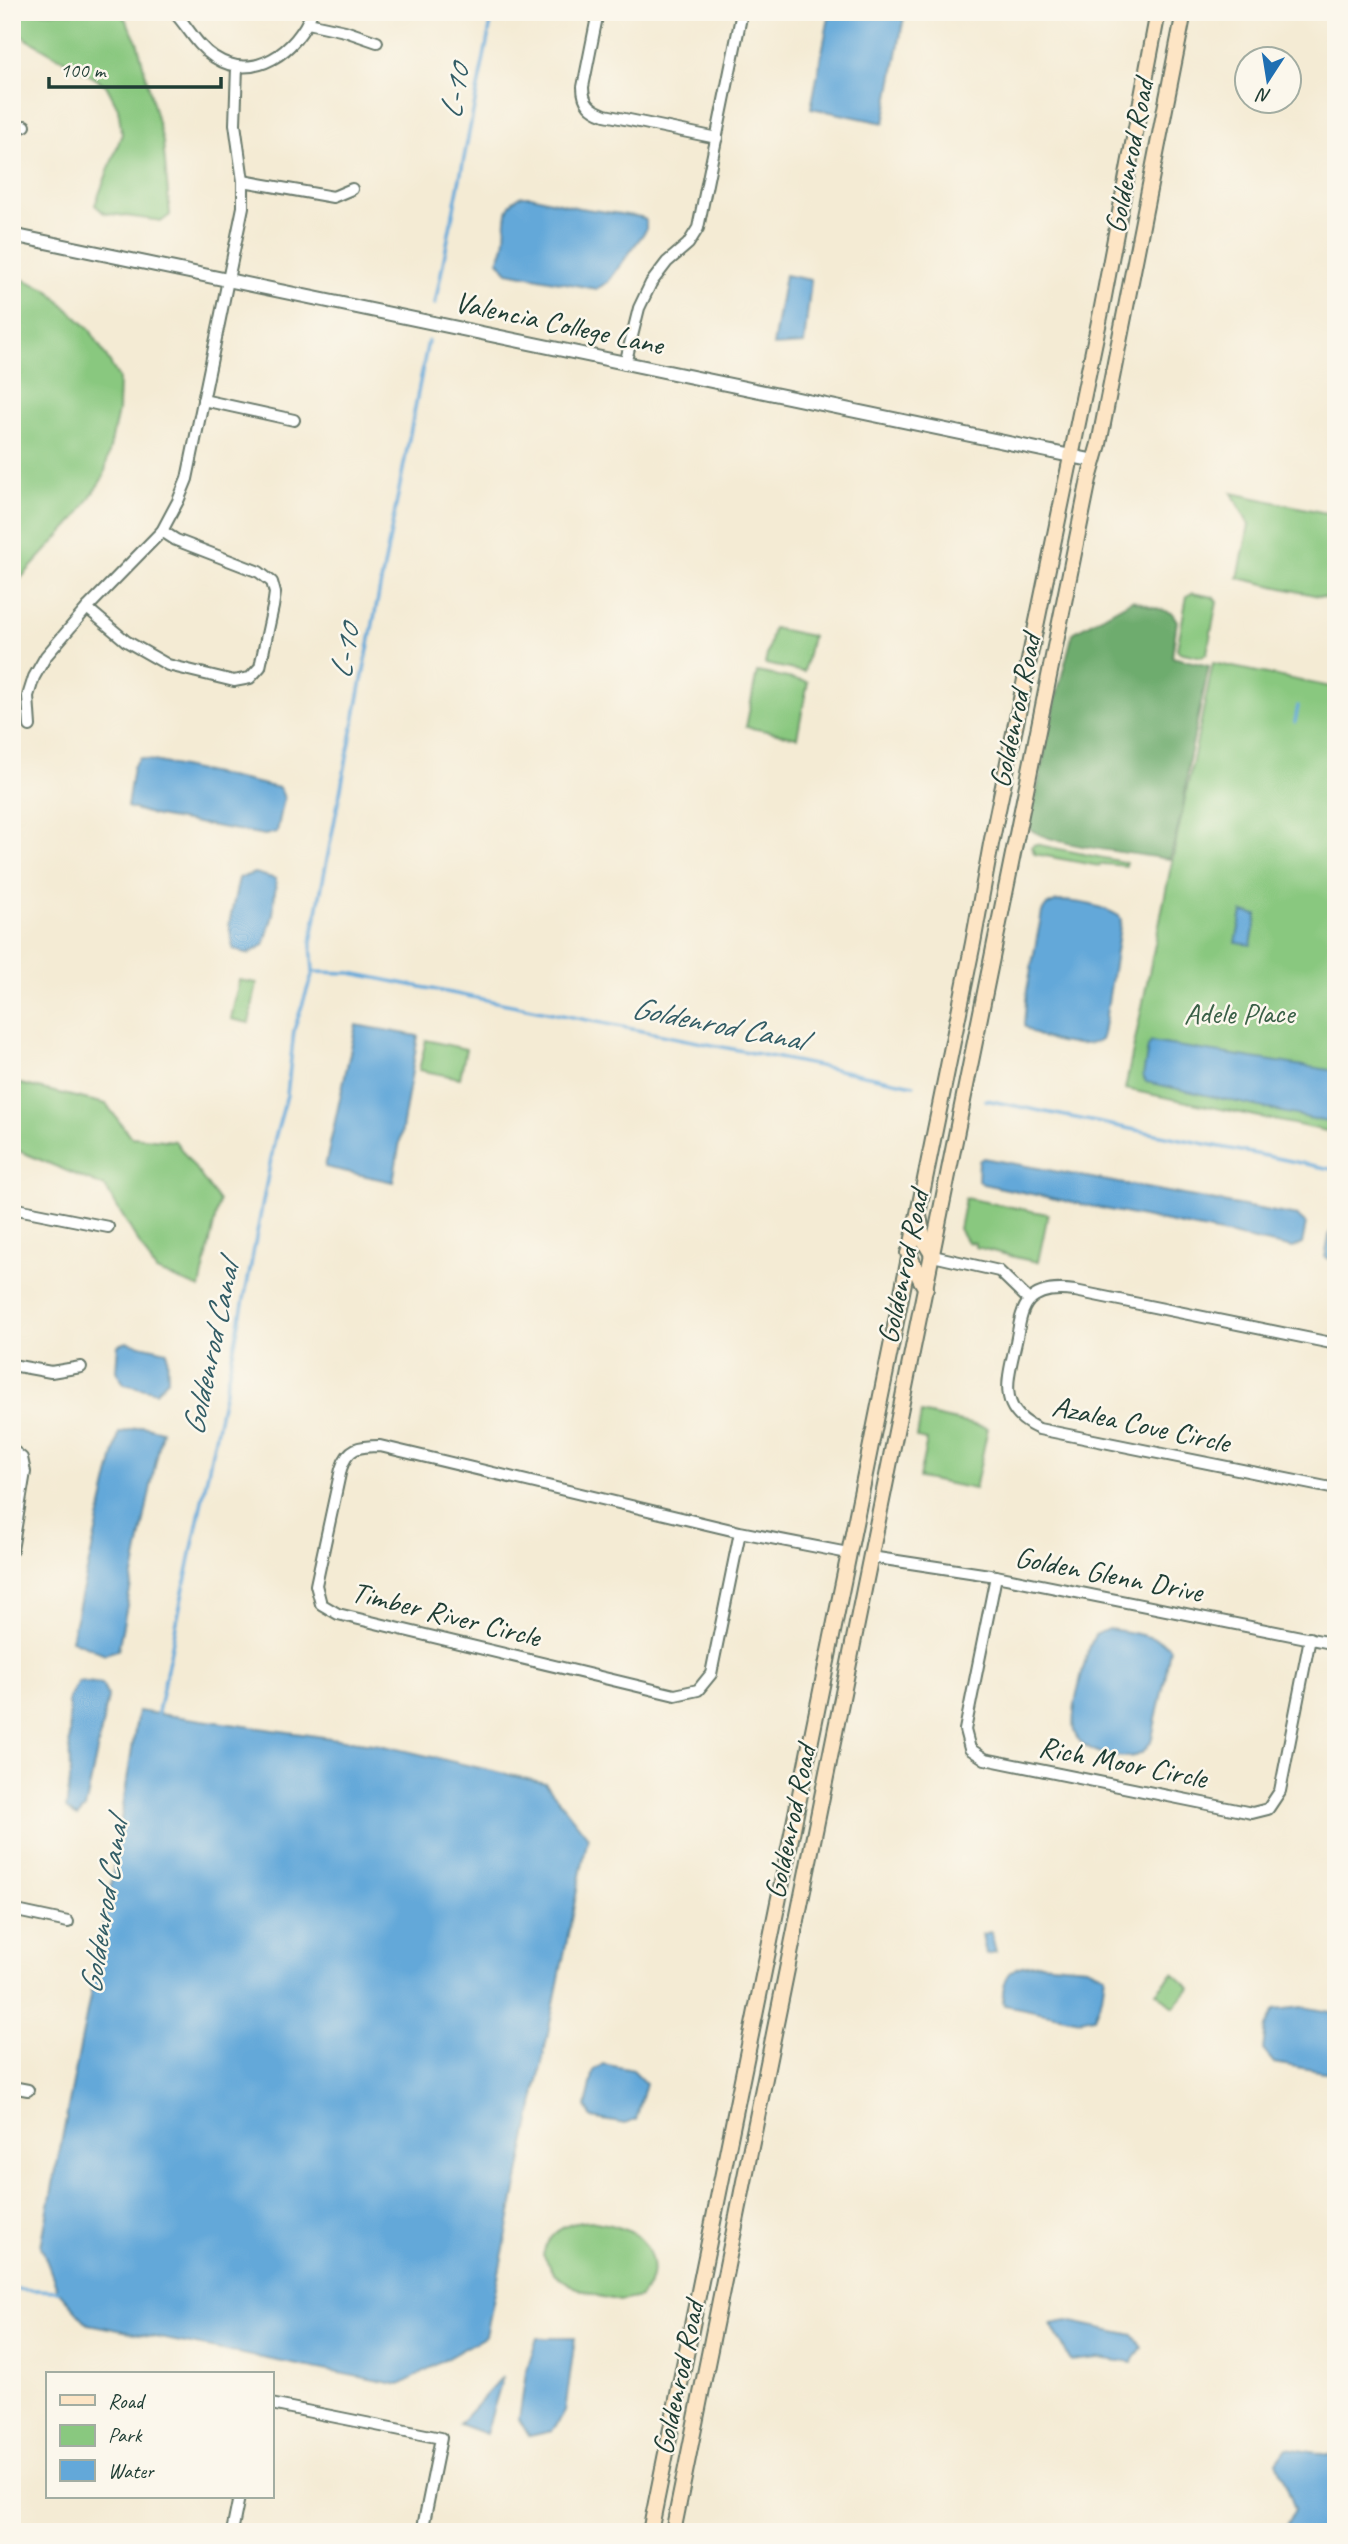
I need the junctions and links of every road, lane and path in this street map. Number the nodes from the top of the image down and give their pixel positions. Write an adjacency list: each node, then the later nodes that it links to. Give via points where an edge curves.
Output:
1 (174, 12): 9 (street, via 198,43)
2 (598, 12): 13 (street, via 583,87 589,107 606,115)
3 (743, 12): 13 (street)
4 (1158, 12): 8 (main road, Goldenrod Road)
5 (1184, 12): 10 (main road, Goldenrod Road)
6 (310, 18): 7 (street); 9 (street, via 302,35 278,57)
7 (377, 42)
8 (1151, 51): 10 (main road, via 1158,76); 21 (main road, Goldenrod Road)
9 (237, 67): 14 (street, via 235,124)
10 (1169, 88): 22 (main road, Goldenrod Road)
11 (26, 127): 12 (street)
12 (12, 131)
13 (717, 138): 18 (street, via 698,228 651,283 639,308)
14 (243, 181): 15 (street, via 333,197); 17 (street, via 243,206)
15 (352, 189)
16 (12, 235): 17 (street, Valencia College Lane)
17 (228, 280): 18 (street, Valencia College Lane); 19 (street)
18 (625, 364): 21 (street, Valencia College Lane)
19 (204, 400): 20 (street); 23 (street, via 187,479)
20 (295, 420)
21 (1072, 457): 22 (street, Valencia College Lane); 26 (main road, Goldenrod Road)
22 (1095, 461): 27 (main road, Goldenrod Road)
23 (162, 531): 24 (street); 24 (street, via 259,572 272,582 274,607 254,675 234,681 168,665 126,641)
24 (88, 608): 25 (street, via 34,677 28,696)
25 (30, 726)
26 (991, 844): 27 (main road); 29 (main road, Goldenrod Road)
27 (1008, 875): 32 (main road, Goldenrod Road)
28 (12, 1208): 30 (street)
29 (917, 1211): 31 (main road, Goldenrod Road); 32 (main road)
30 (108, 1227)
31 (908, 1254): 33 (main road); 42 (main road, Goldenrod Road)
32 (933, 1256): 33 (main road, Goldenrod Road); 34 (street, via 999,1270)
33 (926, 1288): 43 (main road, Goldenrod Road)
34 (1029, 1300): 35 (street, via 1054,1290 1075,1291); 39 (street, Azalea Cove Circle, via 1006,1387 1012,1409 1026,1423)
35 (1336, 1344)
36 (12, 1365): 37 (street, via 51,1373)
37 (80, 1367)
38 (12, 1450): 41 (street, via 22,1458 25,1472)
39 (1336, 1489)
40 (740, 1532): 40 (street, Timber River Circle, via 380,1446 361,1446 345,1457 341,1469 316,1585 321,1604 338,1614 675,1695 698,1690 711,1674); 42 (street, Timber River Circle)
41 (12, 1550)
42 (848, 1553): 51 (main road, Goldenrod Road)
43 (872, 1558): 44 (street, Golden Glenn Drive); 52 (main road, Goldenrod Road)
44 (996, 1576): 45 (street, Golden Glenn Drive); 45 (street, Rich Moor Circle, via 965,1730 970,1749 985,1759 1252,1813 1268,1809 1280,1791)
45 (1310, 1638): 46 (street, Golden Glenn Drive)
46 (1336, 1644)
47 (12, 1910): 48 (street)
48 (68, 1922)
49 (12, 2087): 50 (street)
50 (28, 2090)
51 (695, 2309): 52 (main road, via 702,2330); 53 (main road, Goldenrod Road)
52 (713, 2340): 54 (main road, Goldenrod Road)
53 (686, 2350): 54 (main road); 59 (main road, Goldenrod Road)
54 (704, 2384): 60 (main road, Goldenrod Road)
55 (273, 2404): 58 (street, via 441,2438)
56 (239, 2498): 57 (street)
57 (232, 2532)
58 (422, 2532)
59 (650, 2532)
60 (673, 2532)

